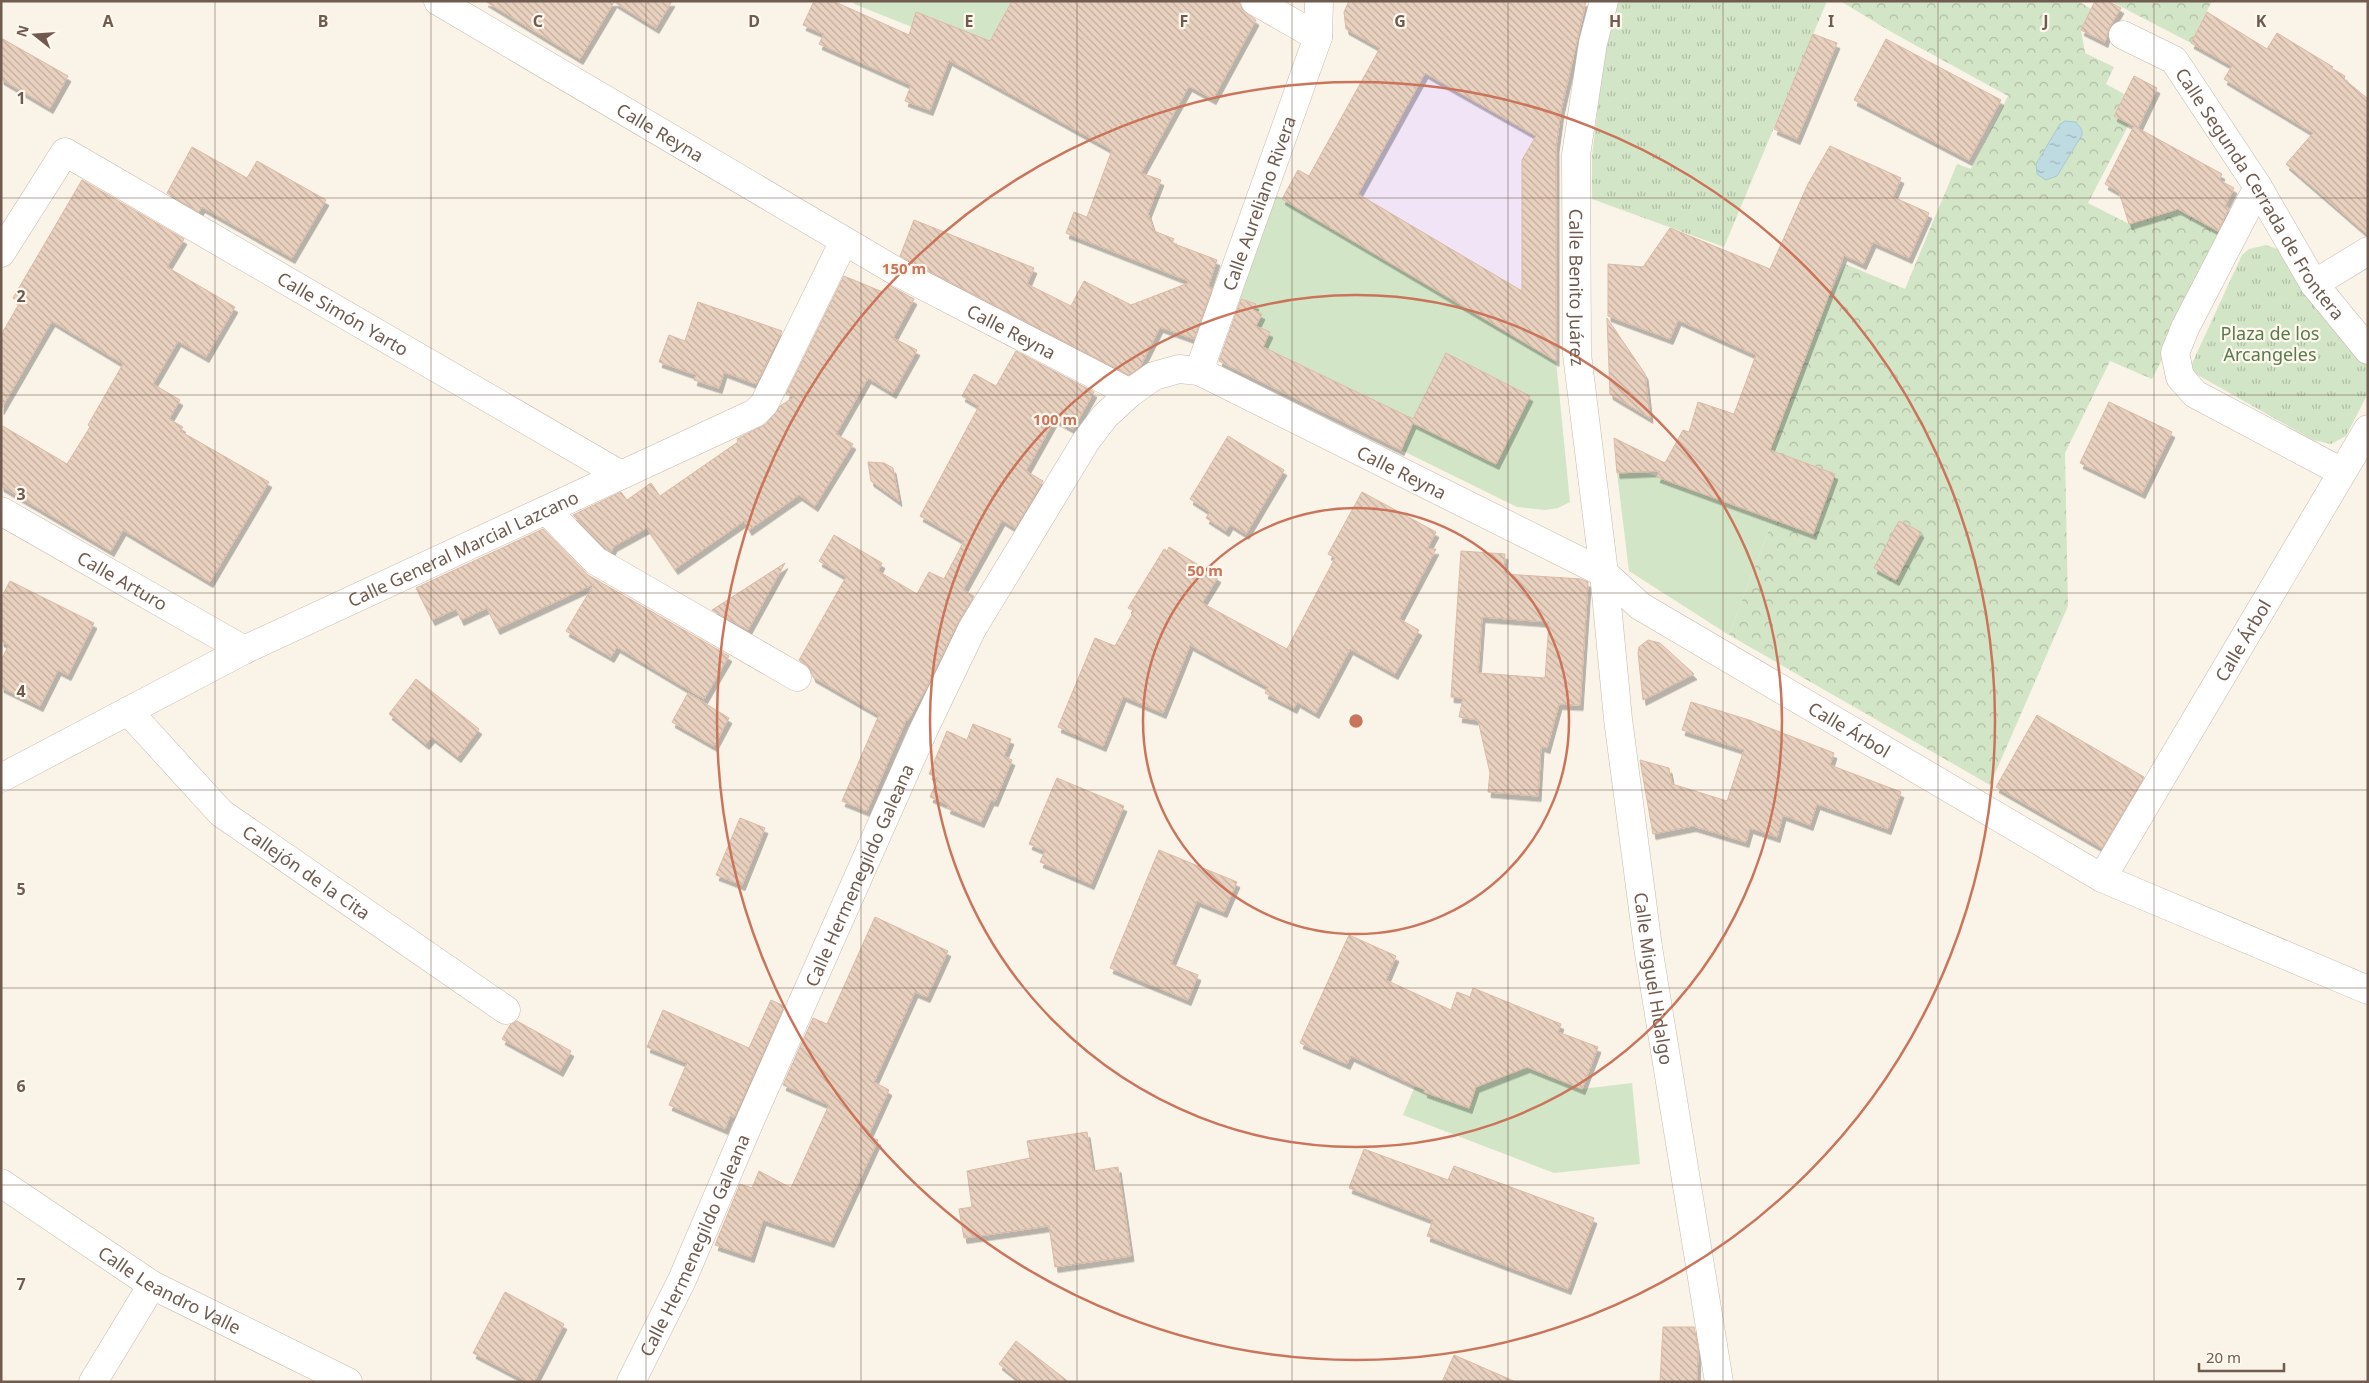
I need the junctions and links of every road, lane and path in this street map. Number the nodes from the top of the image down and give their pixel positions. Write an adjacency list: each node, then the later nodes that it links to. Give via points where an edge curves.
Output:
1 (438, 1): 8 (street, Calle Reyna)
2 (1255, 1): 6 (street)
3 (1319, 1): 6 (street, Calle Aureliano Rivera)
4 (1604, 1): 20 (street, Calle Benito Juárez, via 1593,43 1576,155 1577,354)
5 (2123, 35): 7 (street, Calle Segunda Cerrada de Frontera, via 2174,60)
6 (1318, 37): 13 (street, Calle Aureliano Rivera)
7 (2258, 187): 11 (street, Calle Segunda Cerrada de Frontera); 16 (street, via 2185,328 2176,353 2177,367 2180,377 2195,394)
8 (844, 241): 14 (street, Calle Reyna); 17 (street, Calle General Marcial Lazcano, via 760,409)
9 (2368, 251): 11 (street)
10 (1, 253): 17 (street, Calle Simón Yarto, via 65,152)
11 (2314, 284): 12 (street, Calle Segunda Cerrada de Frontera)
12 (2368, 350)
13 (1199, 371): 14 (street, Calle Reyna, via 1167,371); 20 (street, Calle Reyna)
14 (1130, 393): 32 (street, Calle Hermenegildo Galeana, via 1105,416 1086,441 972,629 752,1114 682,1280)
15 (2368, 429): 16 (street, Calle Árbol)
16 (2342, 472): 25 (street, Calle Árbol)
17 (621, 475): 18 (street, Calle General Marcial Lazcano)
18 (546, 510): 21 (street, Calle General Marcial Lazcano); 22 (street, via 596,561)
19 (1, 511): 21 (street, Calle Arturo)
20 (1604, 573): 25 (street, Calle Árbol, via 1640,606); 33 (street, Calle Miguel Hidalgo, via 1618,719 1648,947)
21 (244, 650): 23 (street, Calle General Marcial Lazcano)
22 (797, 677)
23 (128, 711): 24 (street, Calle General Marcial Lazcano); 27 (street, Callejón de la Cita, via 221,813)
24 (1, 778)
25 (2102, 878): 26 (street, Calle Árbol)
26 (2368, 990)
27 (506, 1010)
28 (1, 1183): 29 (street, Calle Leandro Valle)
29 (152, 1285): 30 (street); 31 (street, Calle Leandro Valle)
30 (93, 1382)
31 (348, 1382)
32 (632, 1382)
33 (1719, 1382)

